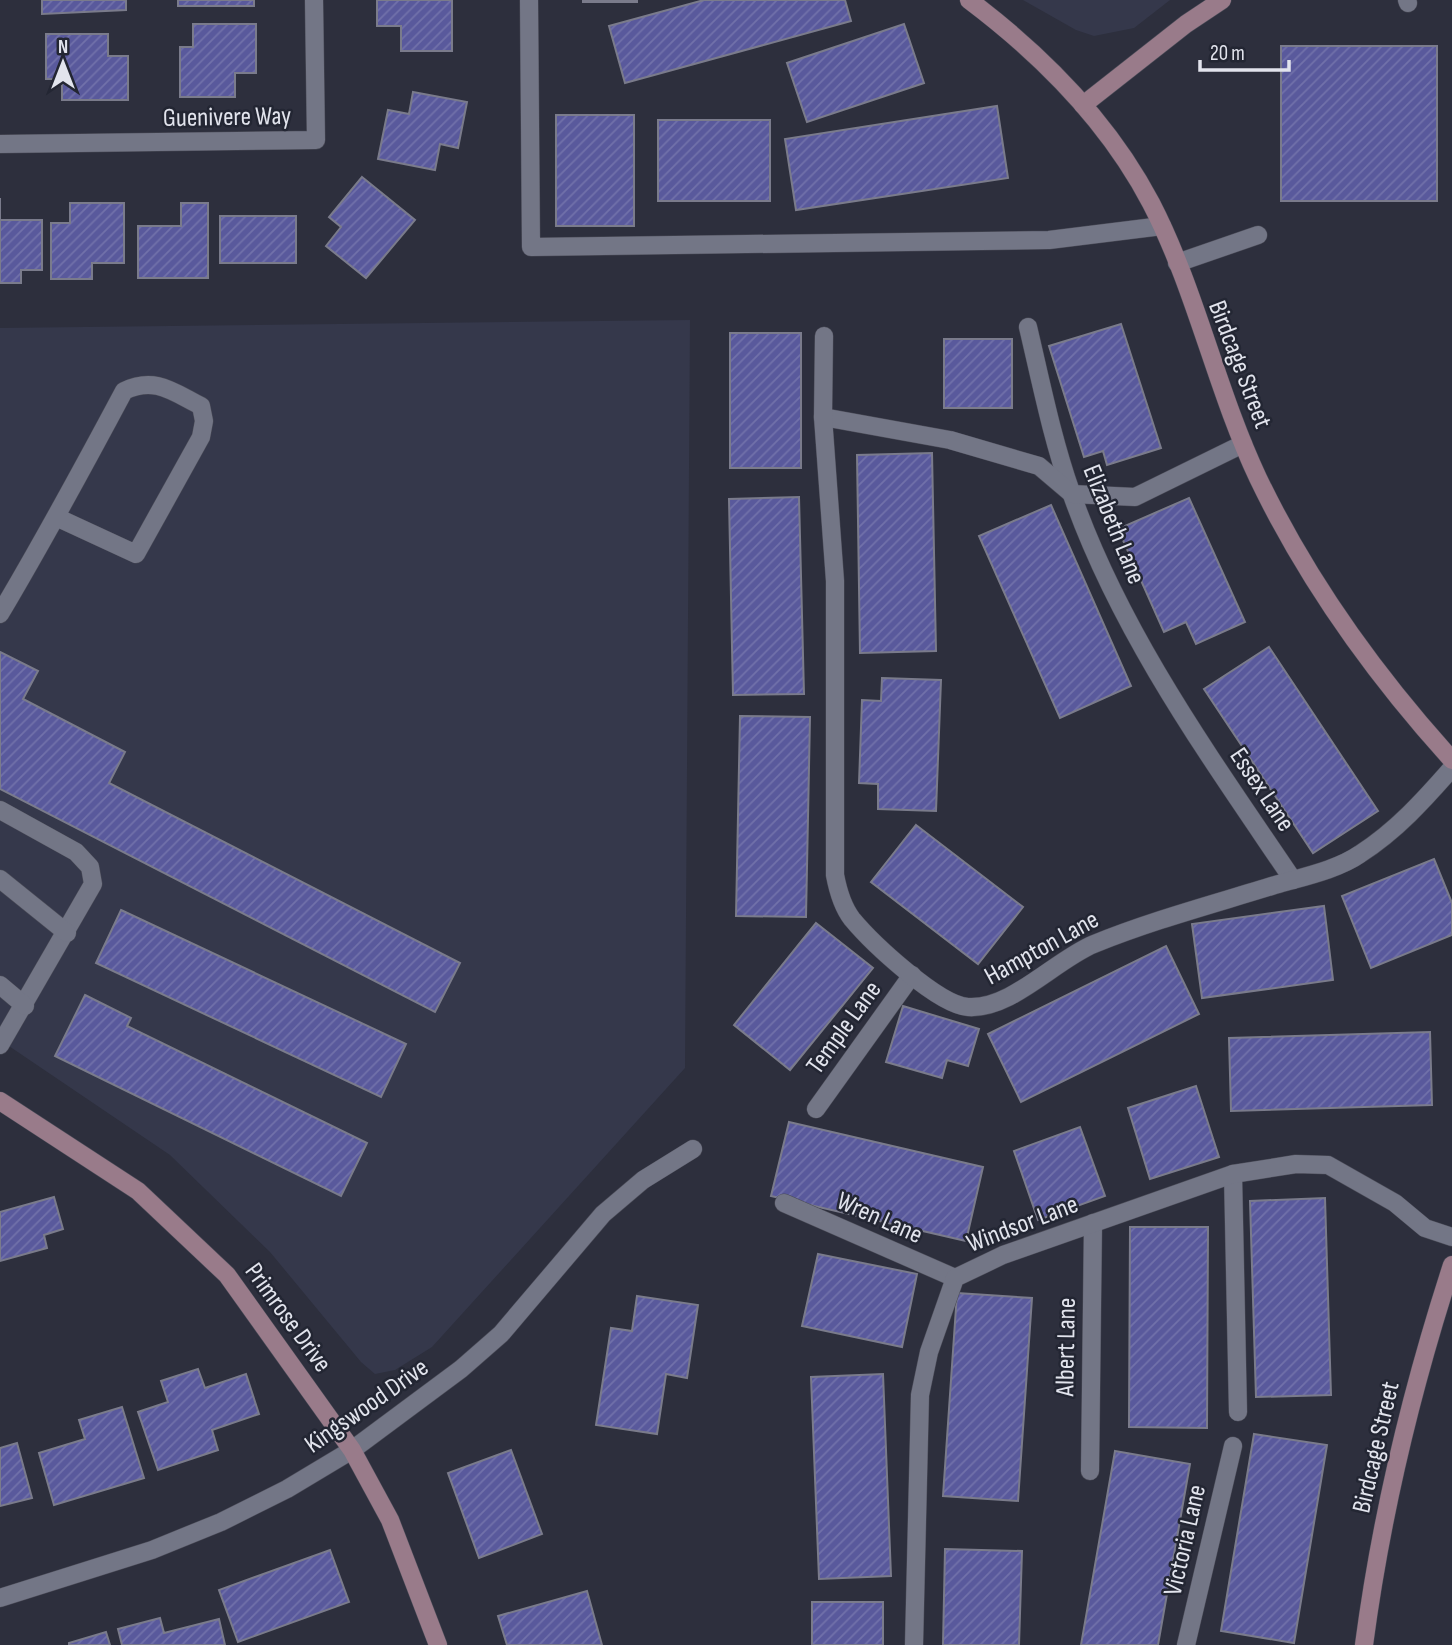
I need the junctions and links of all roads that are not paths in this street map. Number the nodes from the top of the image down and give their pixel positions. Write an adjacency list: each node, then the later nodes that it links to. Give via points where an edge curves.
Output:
1 (314, 0): 6 (street, Guenivere Way, via 316,140)
2 (529, 0): 7 (street, via 531,247 1049,240)
3 (970, 0): 5 (street, Birdcage Street, via 1018,36)
4 (1222, 0): 5 (street)
5 (1083, 105): 7 (street, Birdcage Street, via 1116,148)
6 (0, 144)
7 (1162, 226): 9 (street, Birdcage Street)
8 (1258, 235): 9 (street)
9 (1177, 263): 13 (street, Birdcage Street)
10 (1028, 327): 14 (street, Elizabeth Lane)
11 (824, 335): 12 (street, Hampton Lane)
12 (823, 417): 14 (street, via 950,440 1039,466); 24 (street, Hampton Lane, via 835,581 835,875 840,899 852,919)
13 (1243, 444): 14 (street, via 1135,497); 18 (street, Birdcage Street, via 1278,516 1332,608 1377,673)
14 (1072, 494): 17 (street, Elizabeth Lane, via 1112,589)
15 (56, 517): 15 (street, via 124,391 141,383 159,385 201,406 201,437 136,554); 16 (street)
16 (0, 614)
17 (1189, 727): 22 (street, Essex Lane)
18 (1452, 760)
19 (1452, 768): 22 (street, Hampton Lane, via 1409,816 1358,856)
20 (0, 810): 23 (street, via 76,852 90,867 93,884)
21 (0, 878): 23 (street)
22 (1293, 880): 24 (street, Hampton Lane, via 1142,924 1088,946 1007,999 987,1006 945,1001)
23 (67, 933): 26 (street)
24 (912, 975): 29 (street, Temple Lane)
25 (0, 985): 26 (street)
26 (24, 1006): 27 (street)
27 (0, 1045)
28 (0, 1101): 39 (street, Primrose Drive, via 138,1191 186,1233 227,1276)
29 (816, 1109)
30 (693, 1149): 39 (street, Kingswood Drive, via 643,1180 603,1214 501,1334)
31 (1233, 1174): 33 (street, Windsor Lane); 34 (street, Windsor Lane, via 1296,1164 1328,1165 1395,1203 1425,1228); 37 (street)
32 (784, 1203): 36 (street, Wren Lane)
33 (1093, 1223): 36 (street, Windsor Lane, via 1003,1255); 40 (street, Albert Lane)
34 (1452, 1237)
35 (1452, 1266): 45 (street, Birdcage Street, via 1394,1475)
36 (956, 1279): 43 (street, Windsor Lane, via 929,1352 920,1395)
37 (1238, 1412)
38 (1233, 1447): 44 (street, Victoria Lane)
39 (352, 1450): 41 (street, Kingswood Drive, via 221,1522 152,1550); 42 (street, Primrose Drive, via 390,1520)
40 (1090, 1471)
41 (0, 1598)
42 (438, 1645)
43 (914, 1645)
44 (1186, 1645)
45 (1364, 1645)

